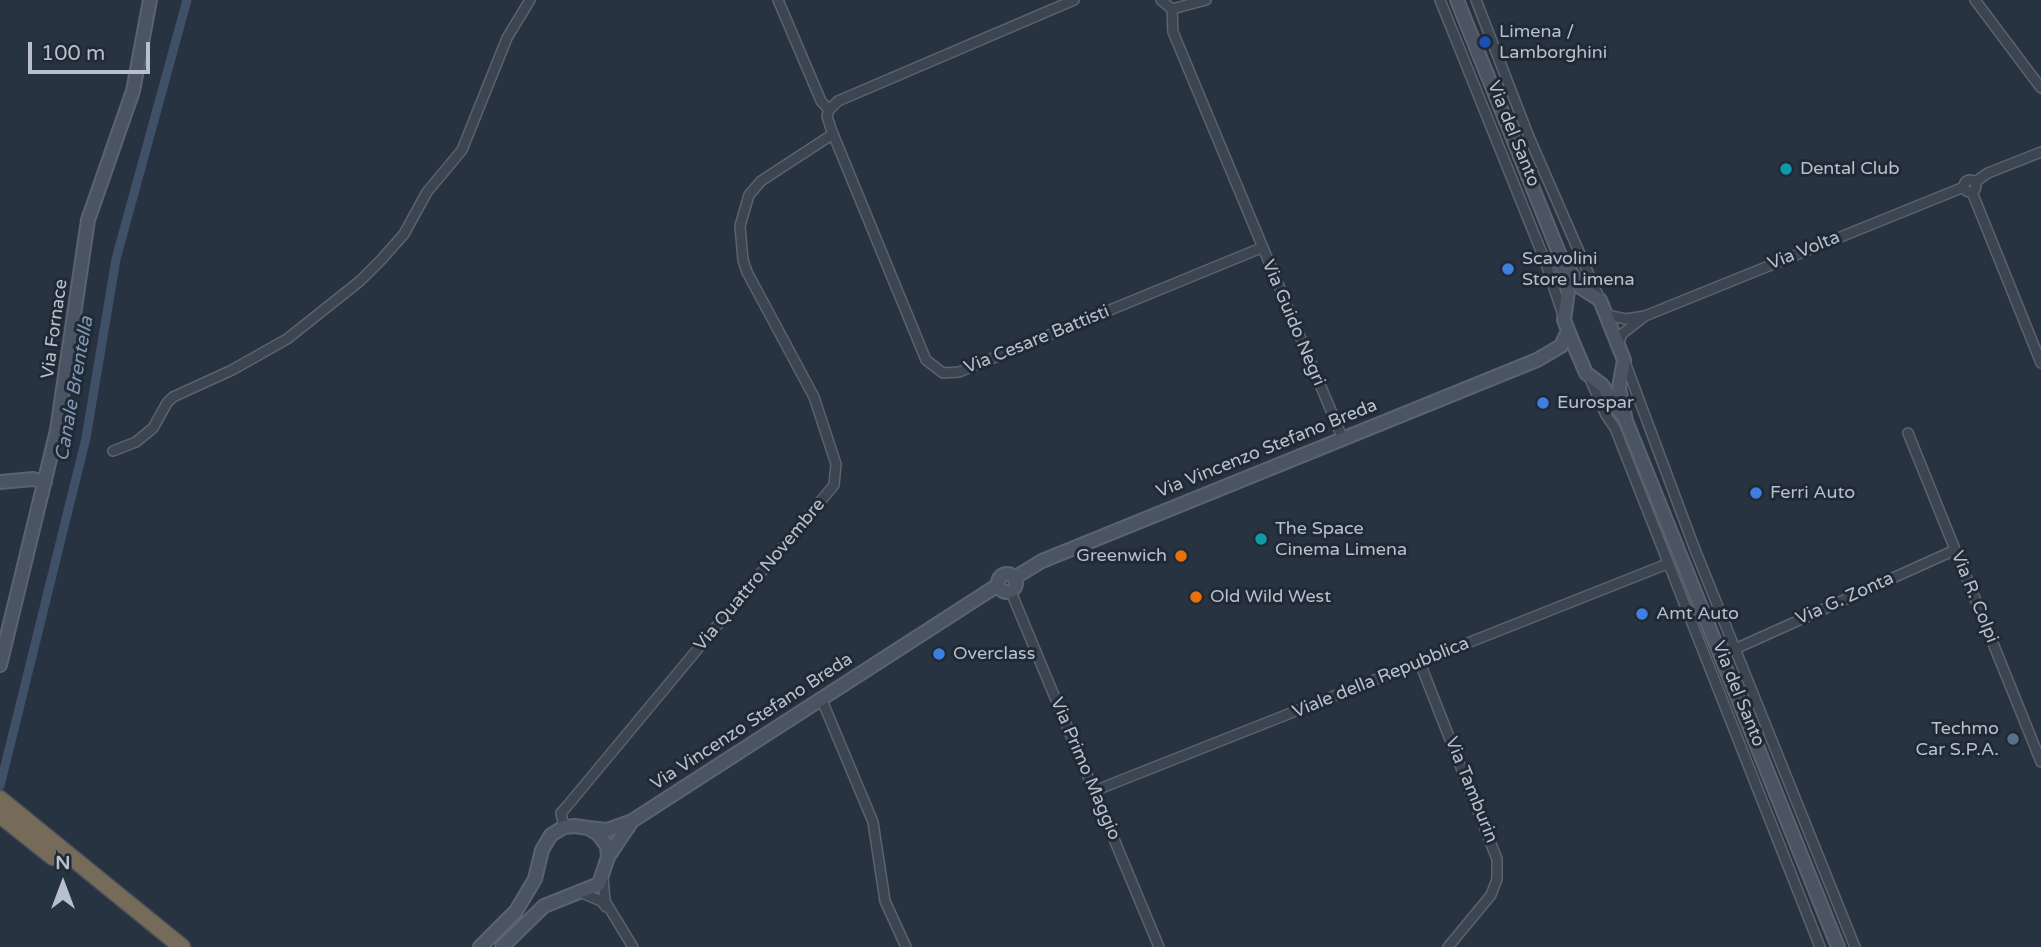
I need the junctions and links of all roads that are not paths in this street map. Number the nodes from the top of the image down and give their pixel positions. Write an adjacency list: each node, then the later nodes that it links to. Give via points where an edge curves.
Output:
1 (150, 0): 39 (street, Via Fornace, via 133,91 88,220 67,374)
2 (530, 0): 37 (street, via 508,38 462,150 381,260 287,339 173,397 153,428 136,442)
3 (778, 0): 15 (street, Via Cesare Battisti)
4 (1074, 0): 15 (street, via 838,102)
5 (1161, 0): 11 (street)
6 (1206, 0): 11 (street)
7 (1440, 0): 13 (street, Via del Santo)
8 (1457, 0): 12 (street)
9 (1476, 0): 22 (street)
10 (1975, 0): 14 (street)
11 (1172, 9): 19 (street, via 1174,32)
12 (1462, 14): 13 (street); 20 (street)
13 (1448, 20): 26 (street, Via del Santo, via 1545,261)
14 (2041, 88)
15 (829, 110): 16 (street, Via Cesare Battisti)
16 (832, 134): 19 (street, Via Cesare Battisti, via 926,360 943,373 959,372); 58 (street, Via Quattro Novembre, via 761,181 749,195 740,243 747,272 814,397 836,464 834,485 561,813)
17 (2041, 152): 18 (street, Via Volta, via 1975,182 1966,180)
18 (1968, 190): 25 (street, Via Volta); 30 (street)
19 (1261, 248): 36 (street, Via Guido Negri)
20 (1559, 253): 21 (street); 23 (street, Via del Santo, via 1567,282)
21 (1587, 293): 22 (street); 23 (street)
22 (1600, 300): 24 (street, Via del Santo)
23 (1566, 301): 26 (street, Via del Santo)
24 (1606, 315): 25 (street); 27 (street, Via del Santo)
25 (1645, 316): 27 (street, via 1622,334)
26 (1566, 325): 28 (street, Via Vincenzo Stefano Breda, via 1561,346); 31 (street, Via del Santo)
27 (1618, 345): 29 (street, Via del Santo)
28 (1537, 360): 31 (street, Via Vincenzo Stefano Breda, via 1564,355); 36 (street, Via Vincenzo Stefano Breda)
29 (1624, 360): 32 (street); 40 (street, Via del Santo)
30 (2041, 363)
31 (1581, 364): 33 (street, Via del Santo)
32 (1619, 379): 33 (street); 34 (street)
33 (1596, 382): 34 (street, Via del Santo); 43 (street, Via del Santo)
34 (1626, 421): 41 (street)
35 (1908, 433): 42 (street, Via R. Colpi)
36 (1342, 437): 44 (street, Via Vincenzo Stefano Breda, via 1042,561)
37 (113, 451)
38 (0, 482): 39 (street)
39 (45, 482): 49 (street, Via Fornace)
40 (1688, 526): 41 (street); 47 (street, Via del Santo)
41 (1672, 533): 53 (street)
42 (1955, 550): 47 (street, Via G. Zonta); 51 (street, Via R. Colpi)
43 (1667, 564): 48 (street, Viale della Repubblica); 73 (street, Via del Santo)
44 (1014, 578): 45 (street, Via Vincenzo Stefano Breda, via 1002,576); 46 (street)
45 (998, 585): 46 (street, via 1003,592); 50 (street, Via Vincenzo Stefano Breda)
46 (1011, 592): 54 (street, Via Primo Maggio)
47 (1735, 649): 52 (street, Via del Santo)
48 (1420, 663): 54 (street, Viale della Repubblica); 72 (street, Via Tamburin, via 1497,859 1491,895)
49 (0, 665)
50 (821, 698): 57 (street, Via Vincenzo Stefano Breda); 70 (street, via 873,822 885,901)
51 (2041, 762)
52 (1787, 779): 53 (street); 75 (street, Via del Santo)
53 (1773, 785): 74 (street)
54 (1094, 791): 71 (street, Via Primo Maggio)
55 (0, 799): 60 (highway)
56 (0, 815): 60 (highway)
57 (632, 821): 59 (street, Via Vincenzo Stefano Breda, via 607,830); 61 (street, Via Vincenzo Stefano Breda)
58 (564, 827): 59 (street, Via Vincenzo Stefano Breda); 67 (street, via 551,835 542,850 535,879 516,911)
59 (588, 828): 61 (street, via 607,846)
60 (46, 844): 65 (highway)
61 (608, 857): 62 (street, Via Vincenzo Stefano Breda)
62 (603, 877): 63 (street); 64 (street)
63 (580, 892): 64 (street, via 601,901); 68 (street, via 544,906)
64 (610, 911): 69 (street)
65 (164, 943): 66 (highway)
66 (184, 947)
67 (480, 947)
68 (502, 947)
69 (633, 947)
70 (906, 947)
71 (1159, 947)
72 (1448, 947)
73 (1821, 947)
74 (1838, 947)
75 (1855, 947)

